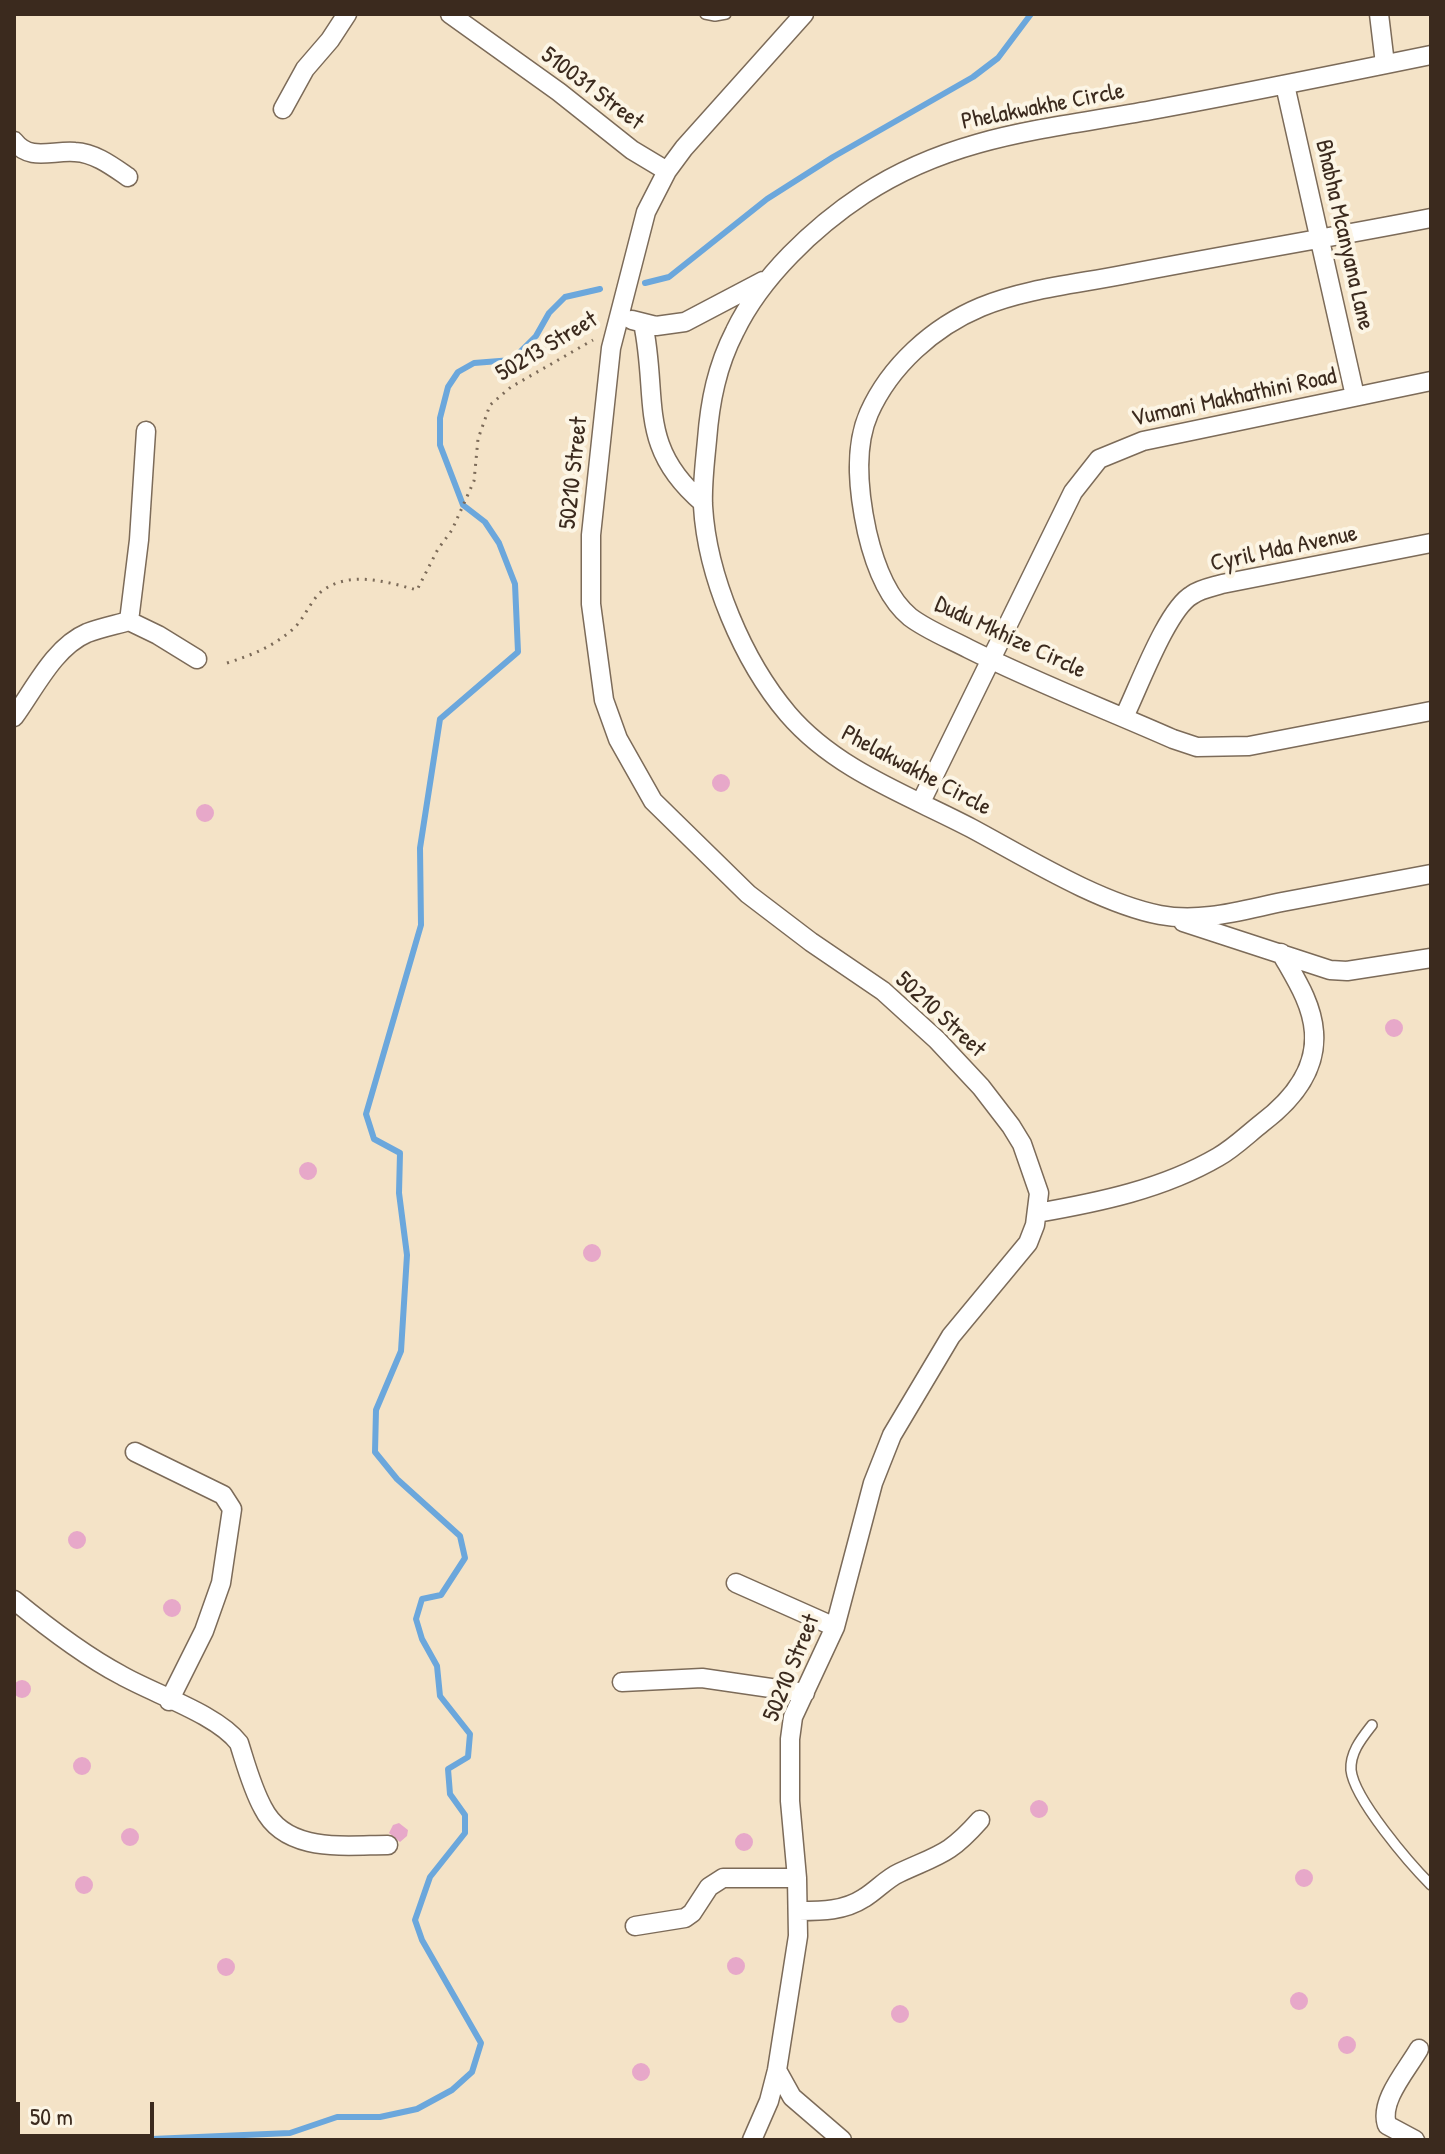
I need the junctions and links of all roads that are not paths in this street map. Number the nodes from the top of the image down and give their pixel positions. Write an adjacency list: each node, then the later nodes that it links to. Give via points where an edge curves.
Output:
1 (347, 14): 10 (street, via 305,69)
2 (450, 14): 12 (street, 510031 Street)
3 (705, 14): 4 (lane)
4 (726, 14)
5 (804, 14): 12 (street, 50210 Street)
6 (1379, 14): 8 (street)
7 (1431, 55): 8 (street, Phelakwakhe Circle)
8 (1385, 64): 9 (street, Phelakwakhe Circle)
9 (1285, 85): 15 (street, Bhabha Mcanyana Lane); 16 (street, Phelakwakhe Circle, via 991,138 941,154 863,194)
10 (283, 109)
11 (14, 141): 13 (street, via 37,154 84,153)
12 (667, 171): 17 (street, 50210 Street, via 646,212)
13 (128, 177)
14 (1431, 218): 15 (street, Dudu Mkhize Circle)
15 (1320, 240): 20 (street, Bhabha Mcanyana Lane); 26 (street, Dudu Mkhize Circle, via 1008,298 953,322 902,362 869,414 863,434 859,468 871,552 884,582 909,616)
16 (773, 276): 18 (street, via 685,322); 22 (street, Phelakwakhe Circle, via 736,328 715,382)
17 (618, 322): 18 (street); 35 (street, 50210 Street, via 591,535 591,604 604,700 618,739 653,801 700,849 760,904 883,991 981,1087 1022,1144 1039,1193)
18 (643, 323): 22 (street, via 657,440 667,466)
19 (1431, 381): 20 (street, Vumani Makhathini Road)
20 (1355, 396): 26 (street, Vumani Makhathini Road, via 1143,441 1099,459 1073,492)
21 (146, 431): 24 (street)
22 (703, 503): 30 (street, Phelakwakhe Circle, via 726,606 784,710 835,757)
23 (1431, 543): 29 (street, Cyril Mda Avenue, via 1192,594 1170,620)
24 (129, 621): 25 (street); 28 (street, via 70,643)
25 (197, 659)
26 (992, 660): 29 (street, Dudu Mkhize Circle); 30 (street, Vumani Makhathini Road)
27 (1431, 711): 29 (street, Dudu Mkhize Circle, via 1223,748 1197,747)
28 (14, 717)
29 (1124, 717)
30 (921, 802): 32 (street, Phelakwakhe Circle, via 1081,885)
31 (1431, 874): 32 (street, Phelakwakhe Circle, via 1219,914)
32 (1160, 915): 33 (street)
33 (1281, 953): 34 (street, via 1347,971); 35 (street, via 1306,999 1314,1035 1297,1090 1221,1156 1185,1174 1114,1197)
34 (1431, 958)
35 (1037, 1213): 39 (street, 50210 Street, via 1028,1243 951,1336 892,1435 873,1483)
36 (135, 1452): 42 (street, via 223,1495 232,1509 221,1583)
37 (736, 1583): 39 (street)
38 (14, 1600): 42 (street, via 119,1674)
39 (835, 1627): 41 (street, 50210 Street)
40 (622, 1682): 41 (street, via 702,1678)
41 (805, 1693): 46 (street, 50210 Street, via 790,1739)
42 (169, 1701): 45 (street, via 214,1721 233,1736 262,1808 287,1834 319,1844)
43 (1372, 1725): 47 (lane, via 1353,1756 1354,1780 1375,1818)
44 (980, 1820): 48 (street, via 945,1854 884,1881 852,1905)
45 (388, 1845)
46 (797, 1878): 48 (street, 50210 Street); 49 (street, via 723,1878 685,1918)
47 (1431, 1885)
48 (799, 1911): 51 (street, 50210 Street)
49 (635, 1926)
50 (1419, 2049): 54 (street, via 1384,2115 1387,2125)
51 (777, 2070): 52 (street, 50210 Street); 53 (street, via 792,2097)
52 (752, 2140)
53 (842, 2140)
54 (1415, 2140)

